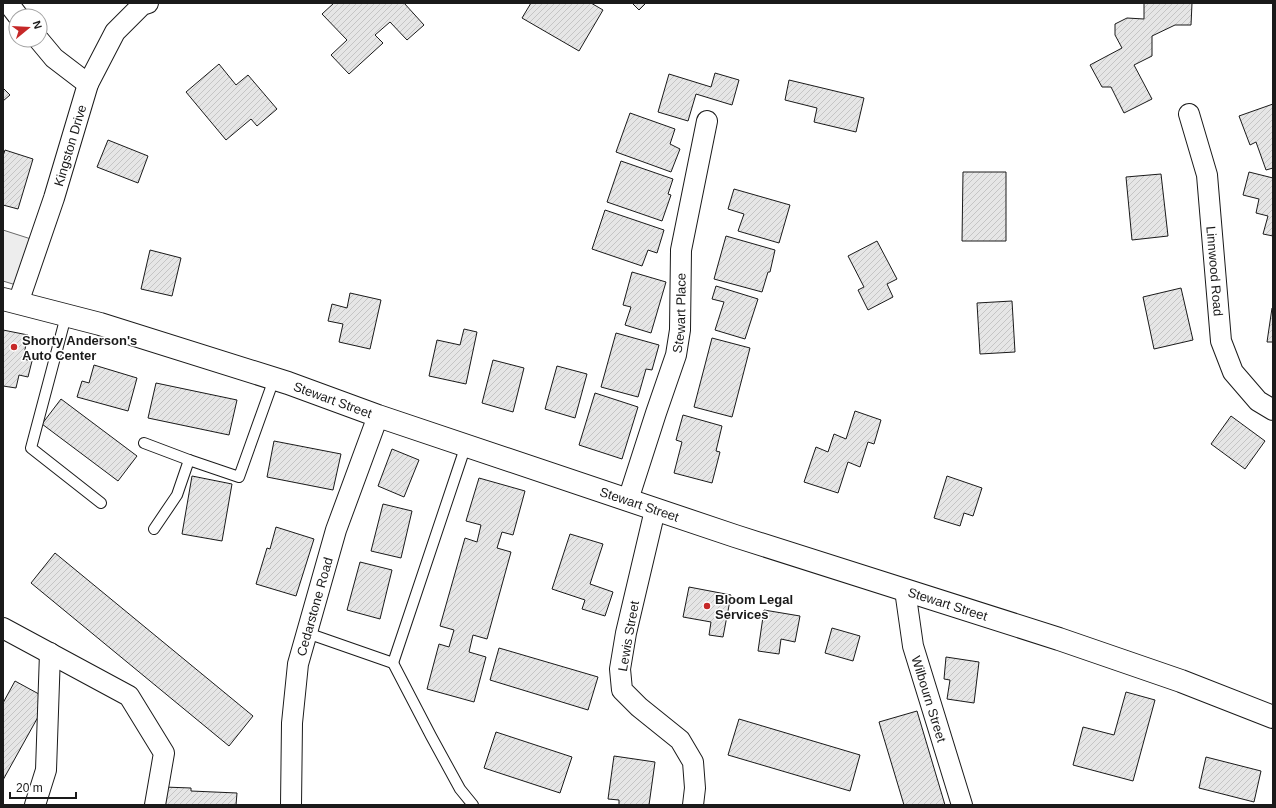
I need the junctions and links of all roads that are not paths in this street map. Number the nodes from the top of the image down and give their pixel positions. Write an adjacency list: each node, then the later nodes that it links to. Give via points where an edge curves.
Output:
1 (148, 3): 3 (street, Kingston Drive, via 142,5 115,32)
2 (46, 48): 3 (street, via 54,58)
3 (88, 84): 6 (street, Kingston Drive, via 54,198)
4 (1189, 114): 9 (street, Linnwood Road, via 1207,175 1221,341 1233,372 1258,401)
5 (707, 121): 14 (street, Stewart Place, via 681,250 680,330 676,354)
6 (11, 301): 7 (street, Stewart Street)
7 (66, 316): 8 (street, Stewart Street, via 100,324); 15 (lane, via 31,448)
8 (274, 378): 10 (street, Stewart Street); 13 (lane, via 239,477)
9 (1273, 410)
10 (378, 416): 12 (street, Stewart Street); 20 (street, Cedarstone Road, via 336,530)
11 (144, 443): 13 (lane)
12 (466, 446): 14 (street, Stewart Street); 22 (lane)
13 (189, 460): 17 (lane, via 177,495)
14 (628, 500): 16 (street, Stewart Street)
15 (101, 503)
16 (655, 510): 18 (street, Stewart Street); 28 (street, Lewis Street, via 626,633 620,669 622,690 680,740 693,762)
17 (154, 529)
18 (905, 590): 23 (street, Stewart Street, via 1181,681); 29 (street, Wilbourn Street, via 913,646)
19 (3, 628): 21 (street)
20 (307, 633): 22 (lane); 26 (street, Cedarstone Road, via 298,664 292,723)
21 (50, 653): 24 (street, via 46,770); 25 (street, via 129,696 164,753)
22 (393, 663): 27 (lane, via 460,789)
23 (1273, 717)
24 (35, 805)
25 (154, 805)
26 (291, 805)
27 (473, 805)
28 (693, 805)
29 (962, 805)

